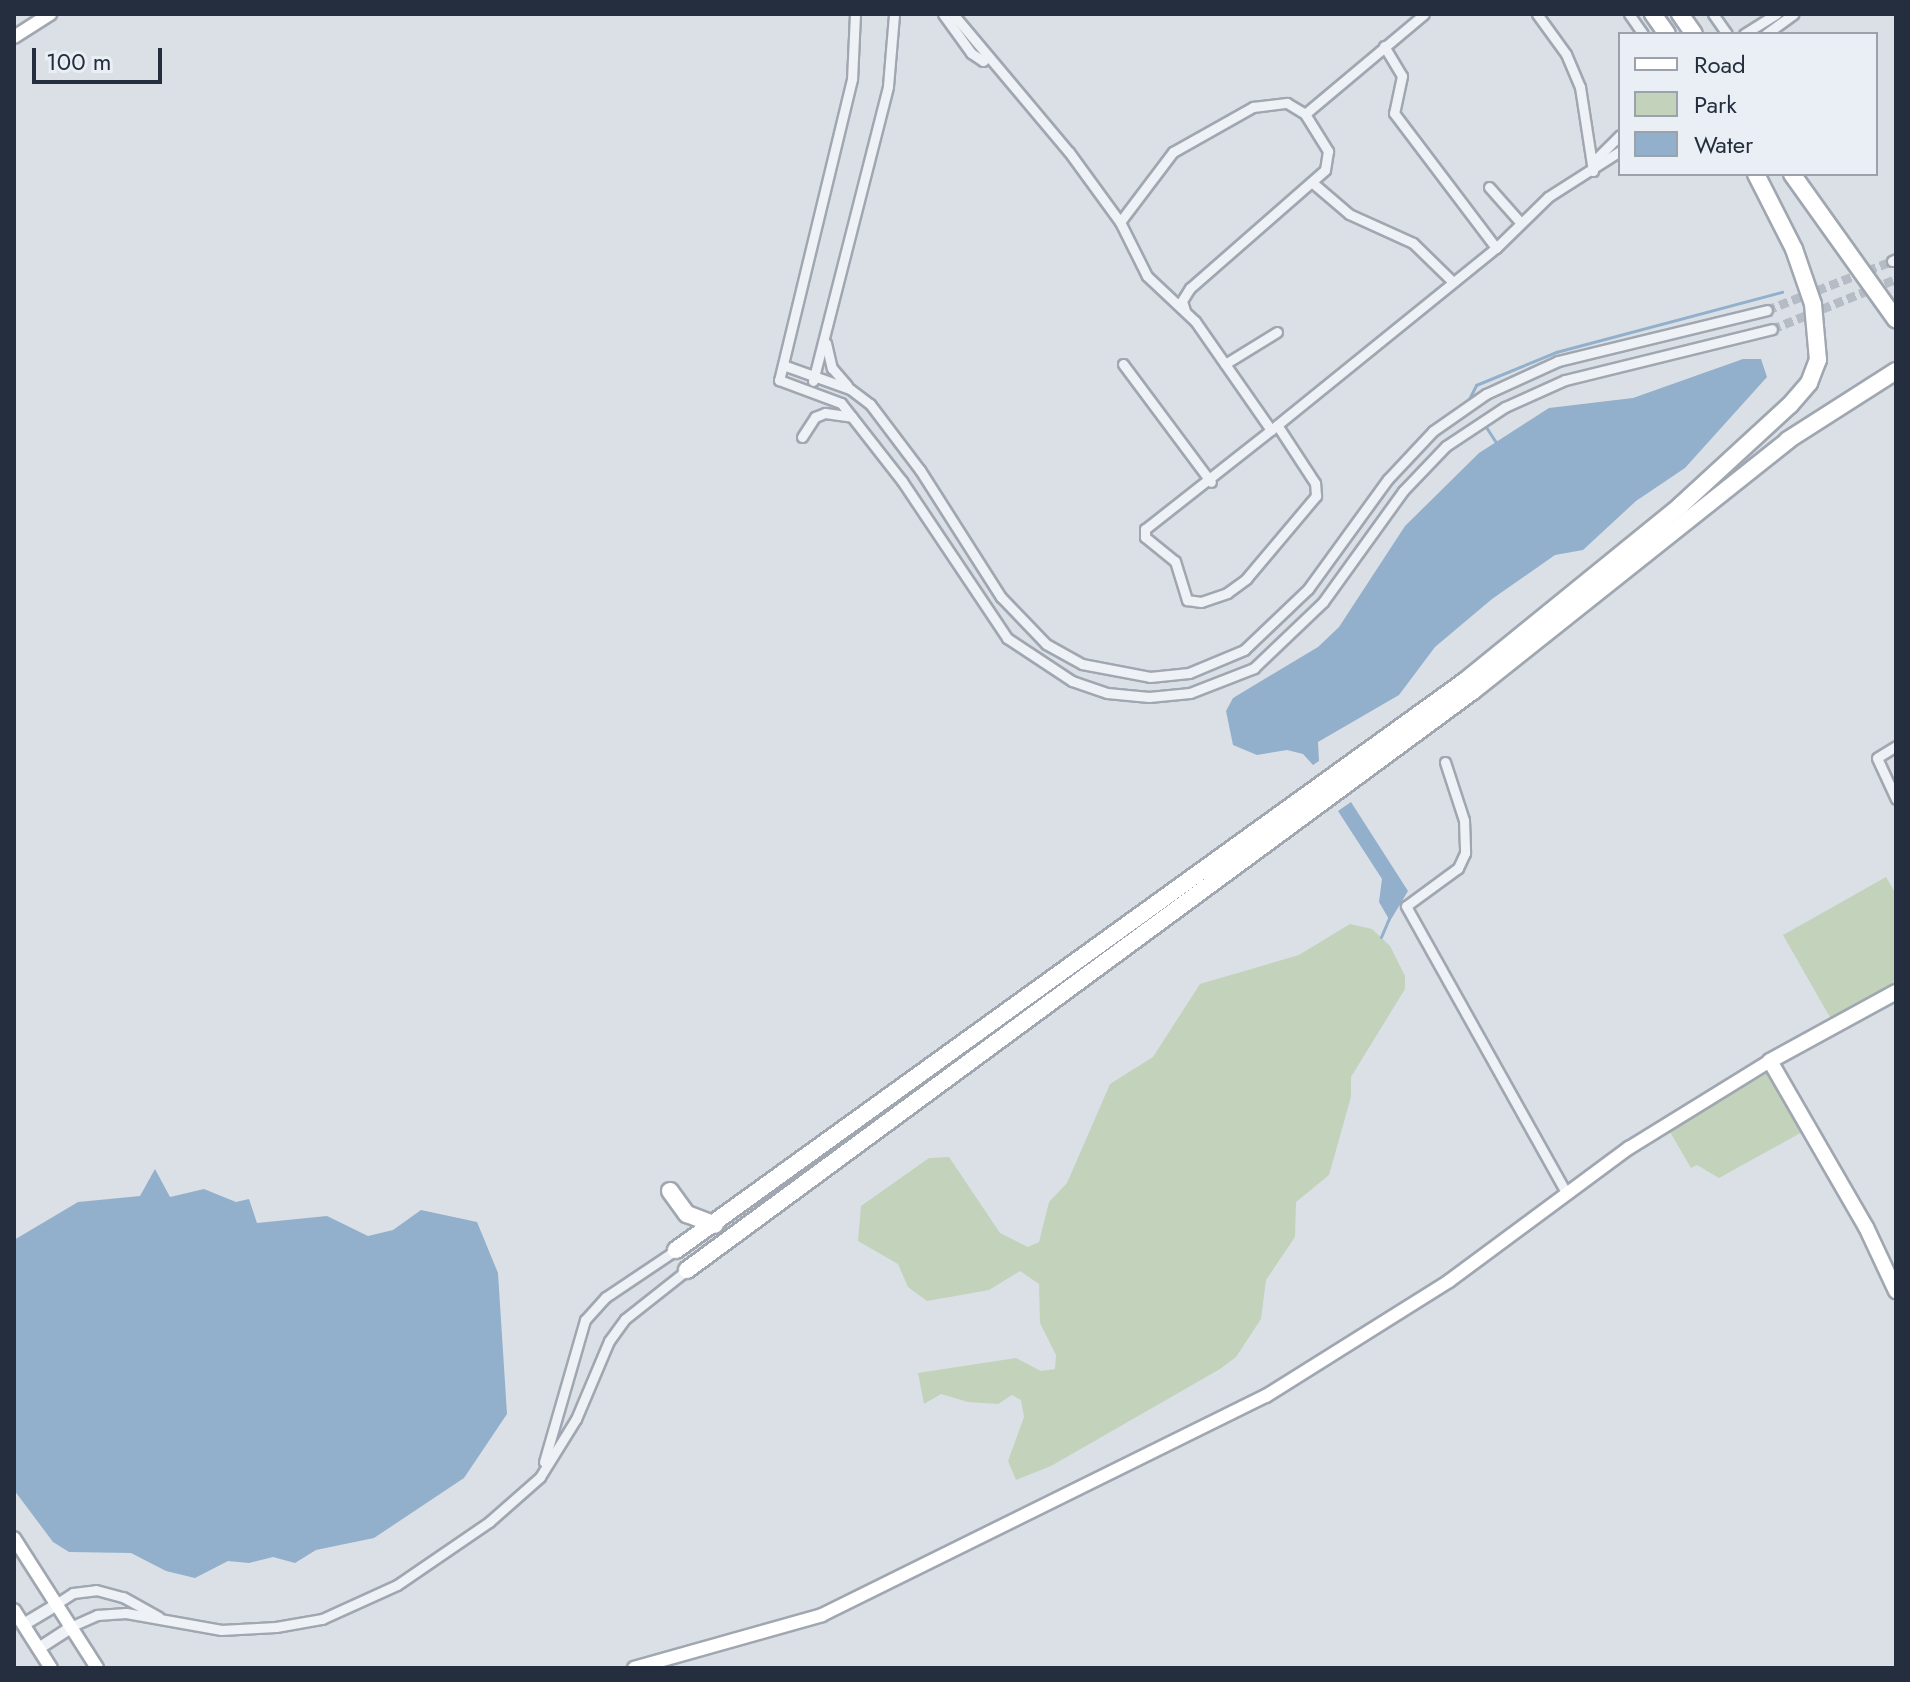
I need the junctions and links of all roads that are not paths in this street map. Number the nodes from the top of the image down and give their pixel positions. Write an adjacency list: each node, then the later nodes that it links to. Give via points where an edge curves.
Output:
1 (50, 14): 22 (main road)
2 (855, 14): 46 (street, via 852,79)
3 (894, 14): 23 (street)
4 (901, 14): 23 (street)
5 (943, 14): 25 (street, via 971,53 983,61)
6 (953, 14): 25 (street)
7 (1424, 14): 15 (street)
8 (1537, 14): 29 (street, via 1566,54 1580,87)
9 (1629, 14): 16 (street)
10 (1653, 14): 17 (highway)
11 (1680, 14): 18 (highway)
12 (1713, 14): 19 (street)
13 (1776, 14): 20 (street)
14 (1794, 14): 21 (street)
15 (1410, 18): 24 (street)
16 (1642, 32)
17 (1666, 32)
18 (1693, 32)
19 (1726, 32)
20 (1747, 32)
21 (1769, 32)
22 (14, 37)
23 (893, 44): 42 (street, via 888,86)
24 (1384, 46): 26 (street); 36 (street, via 1402,76 1394,113)
25 (988, 56): 34 (street)
26 (1305, 114): 32 (street, via 1328,151 1325,170); 34 (street, via 1287,103 1253,107 1173,152)
27 (1618, 137): 29 (street)
28 (1618, 152): 29 (street)
29 (1593, 166): 35 (street)
30 (1757, 176): 64 (highway, via 1794,249 1813,304 1818,360 1809,383 1790,405 1680,506 1465,681)
31 (1793, 176): 40 (highway)
32 (1314, 184): 37 (street, via 1349,214 1413,243); 39 (street, via 1190,288 1182,301)
33 (1489, 187): 35 (street)
34 (1120, 222): 39 (street, via 1147,276)
35 (1521, 223): 36 (street)
36 (1496, 248): 37 (street)
37 (1453, 282): 52 (street)
38 (1767, 310): 55 (street, via 1558,361 1486,394 1433,431 1388,479 1308,589)
39 (1186, 313): 45 (street)
40 (1896, 320)
41 (1772, 329): 56 (street, via 1565,380 1505,407 1435,457)
42 (825, 332): 48 (street); 49 (street, via 832,368)
43 (1277, 332): 45 (street)
44 (1123, 364): 54 (street)
45 (1225, 364): 52 (street)
46 (783, 365): 48 (street); 50 (street, via 779,380)
47 (1896, 371): 66 (highway, via 1858,392 1688,516 1473,691)
48 (814, 376): 49 (street); 50 (street)
49 (850, 389): 55 (street, via 894,433 1023,624 1082,664 1150,677 1189,673 1244,650)
50 (811, 390): 51 (street, via 841,403)
51 (855, 418): 53 (street, via 825,413 815,417); 56 (street, via 992,619 1034,660 1072,681 1107,693 1190,693 1254,668)
52 (1274, 428): 54 (street); 54 (street, via 1315,483 1316,496 1246,579 1227,593 1195,603 1182,594 1175,561 1143,532)
53 (802, 437)
54 (1211, 482)
55 (1281, 616): 56 (street)
56 (1294, 631)
57 (1896, 746): 59 (street, via 1877,758)
58 (1445, 762): 63 (street, via 1464,820 1465,853 1458,868 1406,906)
59 (1896, 799)
60 (1896, 992): 61 (main road)
61 (1770, 1061): 63 (main road, via 1691,1107); 67 (main road, via 1866,1227)
62 (670, 1191): 64 (highway, via 687,1214)
63 (1567, 1194): 78 (main road, via 1449,1281 1266,1396 822,1615)
64 (715, 1225): 65 (highway)
65 (676, 1250): 68 (street, via 606,1297 585,1320 552,1448)
66 (687, 1270): 68 (street, via 625,1319 591,1375 560,1449)
67 (1896, 1291)
68 (516, 1501): 72 (street, via 397,1585 322,1619 221,1630)
69 (14, 1538): 70 (main road)
70 (56, 1604): 72 (street, via 73,1593 96,1590 123,1597); 73 (street); 74 (main road)
71 (14, 1610): 73 (main road)
72 (167, 1621): 74 (street, via 126,1613 97,1615)
73 (23, 1624): 75 (main road)
74 (70, 1627): 75 (street); 77 (main road)
75 (38, 1648): 76 (main road)
76 (51, 1668)
77 (97, 1668)
78 (634, 1668)

